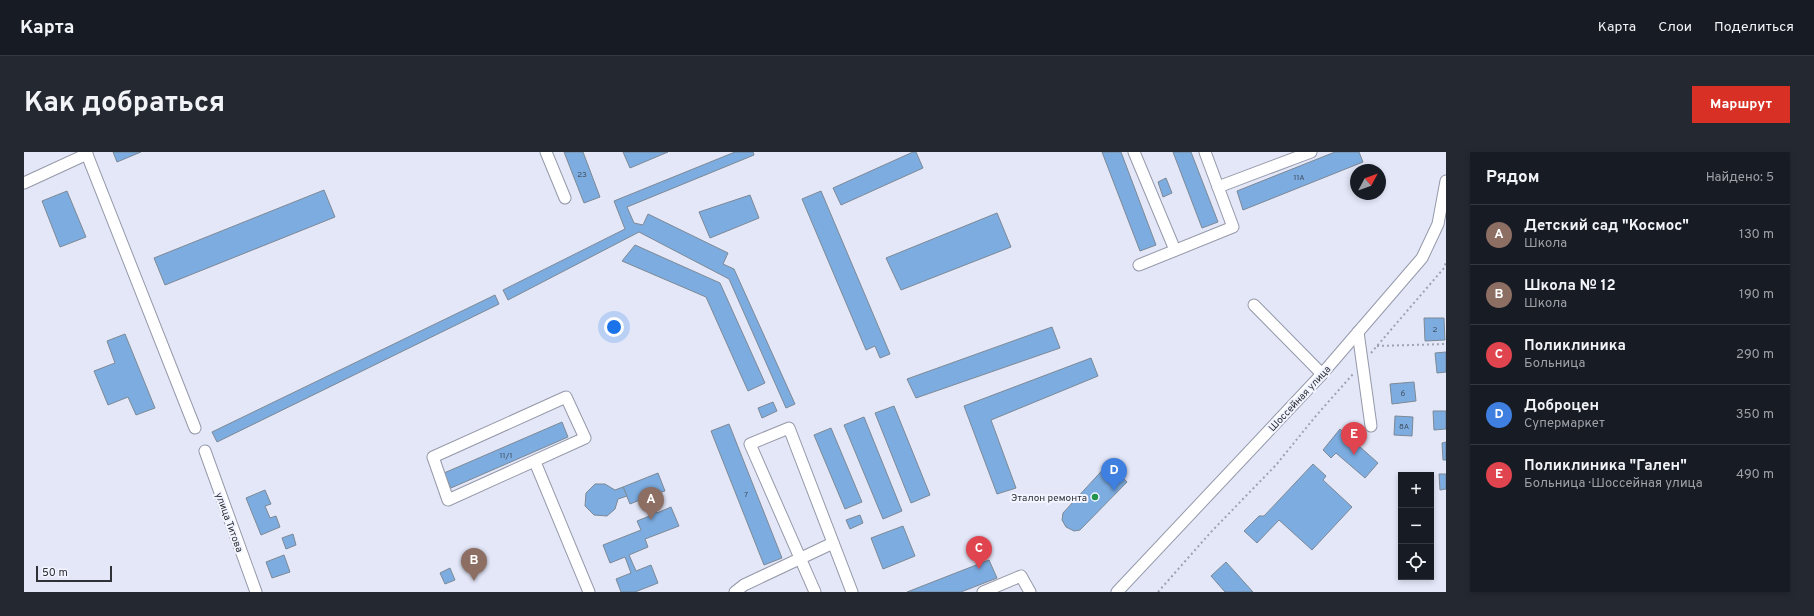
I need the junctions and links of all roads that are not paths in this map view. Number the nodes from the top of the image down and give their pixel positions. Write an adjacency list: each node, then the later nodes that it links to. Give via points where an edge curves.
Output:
1 (546, 152): 9 (street)
2 (1134, 152): 10 (street)
3 (1205, 152): 8 (street)
4 (1311, 152): 8 (street)
5 (87, 153): 7 (street); 16 (street)
6 (1446, 181): 13 (street, Шоссейная улица, via 1438,224 1422,258)
7 (24, 183)
8 (1218, 187): 10 (street, via 1233,227)
9 (564, 198)
10 (1175, 250): 11 (street)
11 (1139, 265)
12 (1254, 304): 14 (street)
13 (1358, 332): 14 (street, Шоссейная улица); 15 (street)
14 (1322, 374): 28 (street, Шоссейная улица)
15 (1371, 426)
16 (195, 428)
17 (205, 451): 21 (street, улица Титова)
18 (535, 462): 18 (street, via 585,438 566,397 432,457 448,500); 22 (street)
19 (833, 543): 20 (street); 20 (street, via 790,428 750,444); 25 (street)
20 (801, 558): 23 (street, via 744,585); 24 (street)
21 (256, 592)
22 (589, 592)
23 (735, 592)
24 (815, 592)
25 (852, 592)
26 (983, 592): 27 (street, via 1021,576)
27 (1030, 592)
28 (1117, 592)

